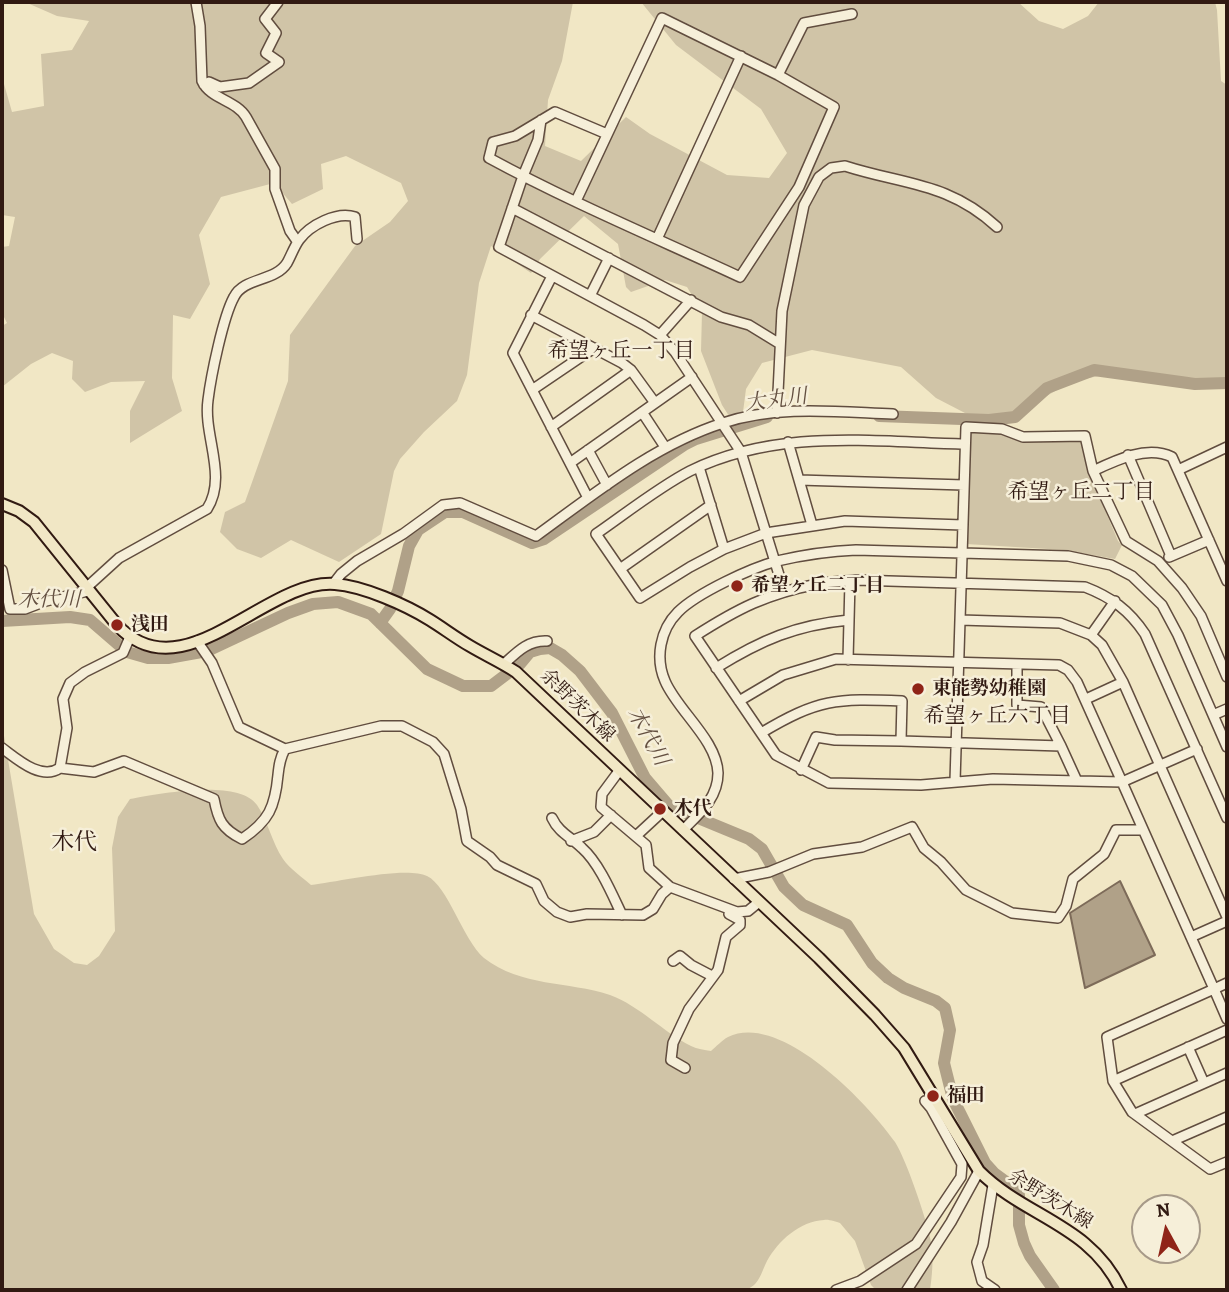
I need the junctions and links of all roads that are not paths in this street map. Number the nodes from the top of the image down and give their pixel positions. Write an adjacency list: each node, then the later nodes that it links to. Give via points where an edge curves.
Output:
1 (196, 2): 6 (street)
2 (278, 2): 6 (street, via 265,19 276,33 266,53 279,62 249,83)
3 (852, 14): 5 (street, via 804,23)
4 (741, 56): 5 (street); 8 (street, via 662,18); 14 (street)
5 (778, 75): 14 (street, via 834,107 799,187 740,277)
6 (204, 85): 15 (street, via 242,110 275,169 275,189)
7 (541, 120): 8 (street, via 555,112); 9 (street); 9 (street, via 494,142 489,158)
8 (607, 134): 10 (street)
9 (523, 176): 10 (street); 11 (street)
10 (576, 201): 14 (street)
11 (512, 208): 16 (street); 17 (street, via 499,247)
12 (997, 227): 22 (street, via 979,210 939,190 845,166 831,168 819,177 804,205)
13 (357, 239): 15 (street, via 357,222 349,215 326,219)
14 (657, 239)
15 (297, 241): 65 (street, via 284,267 243,287 227,315 208,401 214,498 207,509 119,558)
16 (609, 258): 18 (street); 19 (street)
17 (552, 276): 18 (street); 20 (street)
18 (590, 296): 21 (street)
19 (691, 300): 21 (street); 22 (street)
20 (531, 315): 23 (street); 26 (street, via 513,353)
21 (660, 335): 25 (street)
22 (780, 344): 29 (street)
23 (594, 348): 24 (street); 26 (street)
24 (631, 370): 27 (street); 32 (street)
25 (692, 377): 27 (street); 31 (street)
26 (532, 390): 32 (street)
27 (655, 402): 28 (street)
28 (642, 412): 35 (street); 37 (street)
29 (777, 413): 30 (street); 31 (street)
30 (893, 414)
31 (726, 426): 35 (street); 38 (street)
32 (551, 427): 40 (street)
33 (788, 442): 34 (street); 38 (street); 44 (street)
34 (965, 444): 43 (street, via 966,426 1002,429 1023,437 1085,436); 46 (street)
35 (665, 447): 45 (street)
36 (1227, 447): 42 (street)
37 (588, 450): 40 (street); 45 (street)
38 (741, 452): 41 (street); 52 (street)
39 (1128, 455): 42 (street, via 1165,454 1172,457); 43 (street); 56 (street)
40 (570, 463): 47 (street)
41 (699, 467): 49 (street); 59 (street, via 596,534)
42 (1178, 470): 53 (street)
43 (1093, 471): 57 (street, via 1126,541)
44 (799, 480): 46 (street); 50 (street)
45 (607, 485): 47 (street)
46 (964, 485): 51 (street)
47 (588, 498): 64 (street, via 536,536 460,503 443,505 357,561)
48 (2, 504): 65 (main road, via 34,522)
49 (711, 505): 54 (street); 59 (street)
50 (812, 525): 51 (street, via 845,521); 52 (street)
51 (963, 525): 55 (street)
52 (766, 533): 54 (street); 58 (street)
53 (1209, 540): 56 (street); 62 (street)
54 (724, 549): 59 (street, via 640,598)
55 (962, 553): 58 (street, via 833,551); 63 (street); 84 (street, via 1068,556 1111,565 1132,576 1162,606)
56 (1171, 556): 57 (street)
57 (1158, 561): 79 (street, via 1201,616)
58 (775, 562): 66 (street); 104 (street, via 712,590 679,611 662,640 661,671 706,743 718,772 712,799)
59 (620, 569)
60 (2, 570): 65 (street, via 9,609 24,609)
61 (850, 581): 63 (street); 66 (street); 68 (street)
62 (1227, 581)
63 (961, 582): 67 (street, via 1085,587); 69 (street)
64 (334, 583): 72 (main road, 余野茨木線, via 298,589); 77 (main road, 余野茨木線, via 427,618)
65 (87, 589): 71 (main road)
66 (784, 591): 78 (street, via 738,608 695,636)
67 (1115, 601): 70 (street); 92 (street, via 1144,634)
68 (849, 620): 74 (street); 78 (street, via 794,629 746,649)
69 (960, 620): 70 (street, via 1060,623); 75 (street)
70 (1091, 635): 80 (street, via 1111,656)
71 (129, 639): 72 (main road, 余野茨木線, via 162,647); 94 (street, via 123,653 70,683 64,699 67,728)
72 (197, 641): 91 (street, via 212,663 239,727)
73 (547, 641): 77 (street, via 527,645)
74 (848, 660): 75 (street); 82 (street, via 836,659 783,675)
75 (958, 662): 76 (street); 87 (street)
76 (1017, 665): 81 (street, via 1059,665 1072,675); 88 (street, via 1017,705 1041,707)
77 (509, 668): 96 (main road, 余野茨木線)
78 (716, 668): 82 (street)
79 (1227, 677)
80 (1124, 682): 81 (street); 93 (street)
81 (1086, 699): 99 (street)
82 (739, 701): 85 (street)
83 (1227, 709): 84 (street)
84 (1213, 715): 89 (street)
85 (761, 733): 86 (street, via 804,709 830,701 902,701); 95 (street, via 776,755)
86 (901, 741): 87 (street); 95 (street, via 817,737)
87 (956, 743): 88 (street); 97 (street)
88 (1061, 746): 98 (street)
89 (1227, 747)
90 (2, 748): 94 (street, via 43,773)
91 (285, 749): 94 (street, via 272,811 242,839 230,834 218,818 214,799 154,772 124,761 94,772); 112 (street, via 381,726 402,726 433,742 444,754 467,841 497,865 536,884 544,901 557,912 570,917)
92 (1197, 749): 93 (street); 103 (street)
93 (1159, 765): 99 (street); 113 (street)
94 (60, 768)
95 (801, 770): 97 (street, via 829,783)
96 (619, 771): 100 (main road, 余野茨木線); 101 (street, via 601,794 601,807)
97 (955, 781): 98 (street)
98 (1077, 781): 99 (street)
99 (1122, 782): 105 (street)
100 (663, 811): 104 (main road, 余野茨木線); 106 (street)
101 (611, 815): 106 (street); 107 (street, via 594,832)
102 (552, 818): 107 (street)
103 (1227, 818)
104 (685, 828): 108 (main road, 余野茨木線)
105 (1143, 830): 108 (street, via 1116,830 1104,854 1073,879 1058,918 1012,913 966,890 924,848 912,827 862,847 813,854 769,872); 114 (street)
106 (636, 836): 109 (street, via 646,845 649,868)
107 (571, 841): 112 (street, via 582,847 596,867)
108 (734, 879): 110 (main road, 余野茨木線)
109 (670, 887): 111 (street); 112 (street, via 643,915)
110 (760, 902): 111 (street, via 737,912); 131 (main road, 余野茨木線, via 895,1037)
111 (717, 905): 116 (street, via 741,923 726,937 718,970)
112 (622, 915)
113 (1227, 919): 114 (street)
114 (1191, 937): 118 (street)
115 (673, 961): 116 (street, via 680,956)
116 (712, 976): 122 (street, via 673,1043 670,1060)
117 (1227, 983): 118 (street)
118 (1214, 989): 119 (street); 124 (street, via 1107,1037)
119 (1227, 1019)
120 (1227, 1030): 121 (street)
121 (1188, 1047): 124 (street); 125 (street)
122 (685, 1068)
123 (1227, 1073): 125 (street)
124 (1113, 1081): 127 (street)
125 (1204, 1083): 127 (street)
126 (925, 1101): 133 (street, via 962,1164 961,1177 916,1244 860,1281)
127 (1135, 1114): 129 (street)
128 (1227, 1116): 129 (street)
129 (1172, 1141): 130 (street, via 1210,1170)
130 (1227, 1162)
131 (979, 1171): 132 (main road, 余野茨木線); 134 (street)
132 (993, 1185): 135 (street, via 978,1262 982,1281); 136 (main road, 余野茨木線, via 1090,1246)
133 (836, 1290)
134 (907, 1290)
135 (995, 1290)
136 (1121, 1290)

